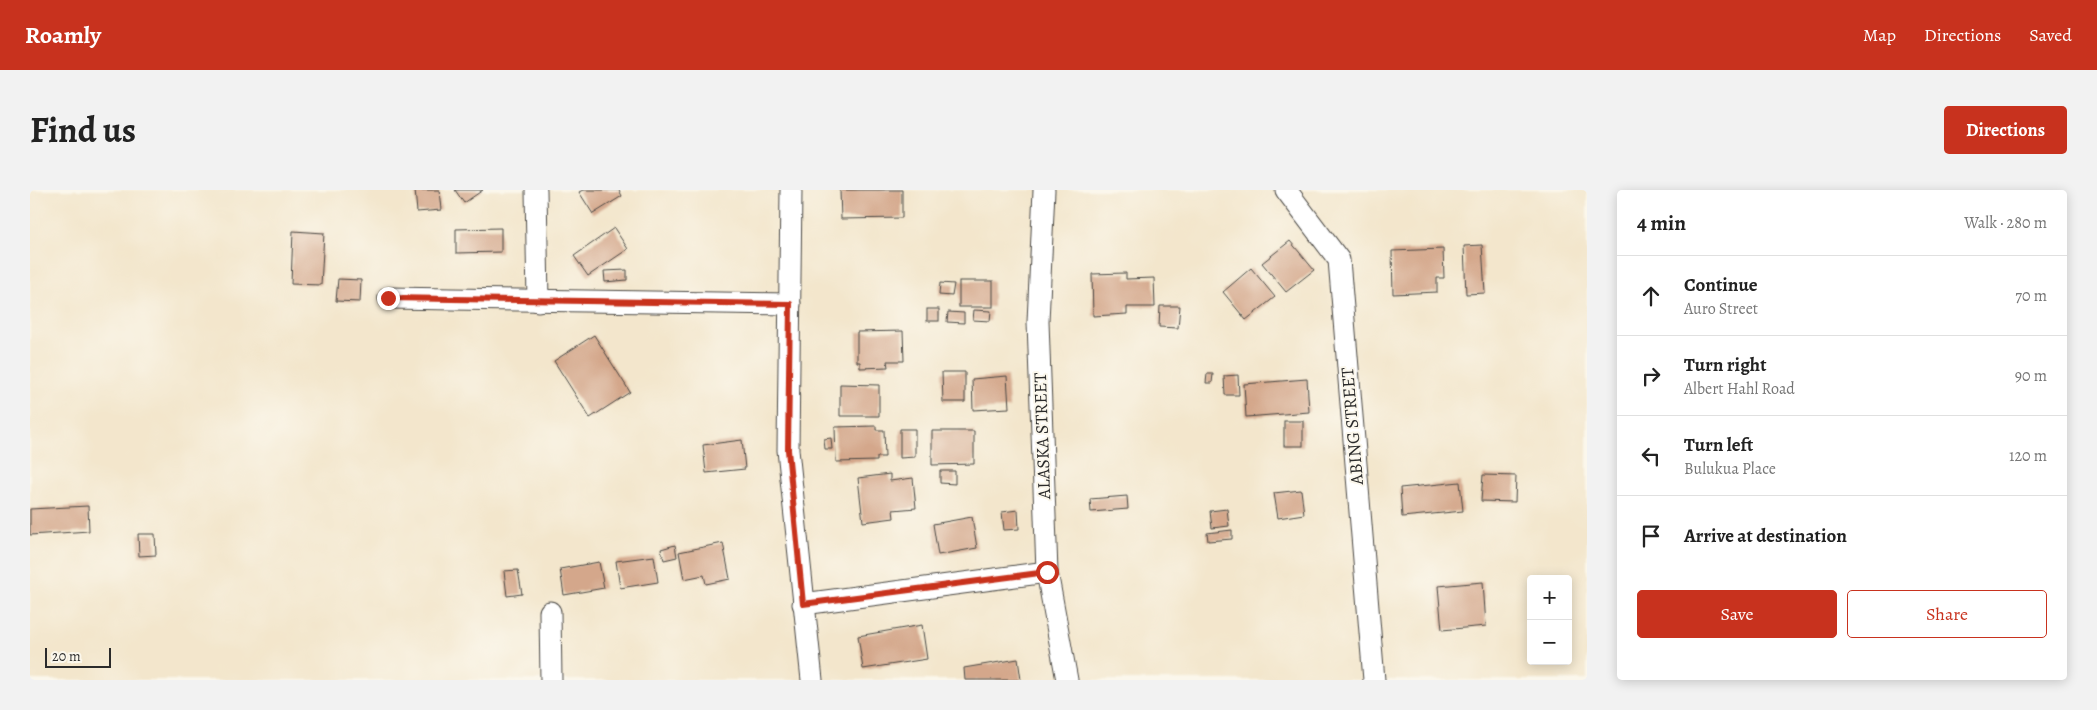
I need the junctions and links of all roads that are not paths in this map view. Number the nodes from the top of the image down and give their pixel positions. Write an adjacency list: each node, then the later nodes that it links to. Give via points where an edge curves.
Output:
1 (536, 190): 6 (street)
2 (791, 190): 7 (street)
3 (1044, 190): 8 (street, ALASKA STREET, via 1038,322)
4 (1286, 190): 14 (street, ABING STREET, via 1339,260)
5 (388, 298): 6 (street)
6 (538, 301): 7 (street)
7 (790, 304): 9 (street, via 788,450)
8 (1047, 572): 9 (street); 13 (street, ALASKA STREET)
9 (803, 604): 12 (street)
10 (550, 612): 11 (street)
11 (551, 680)
12 (812, 680)
13 (1067, 680)
14 (1374, 680)

